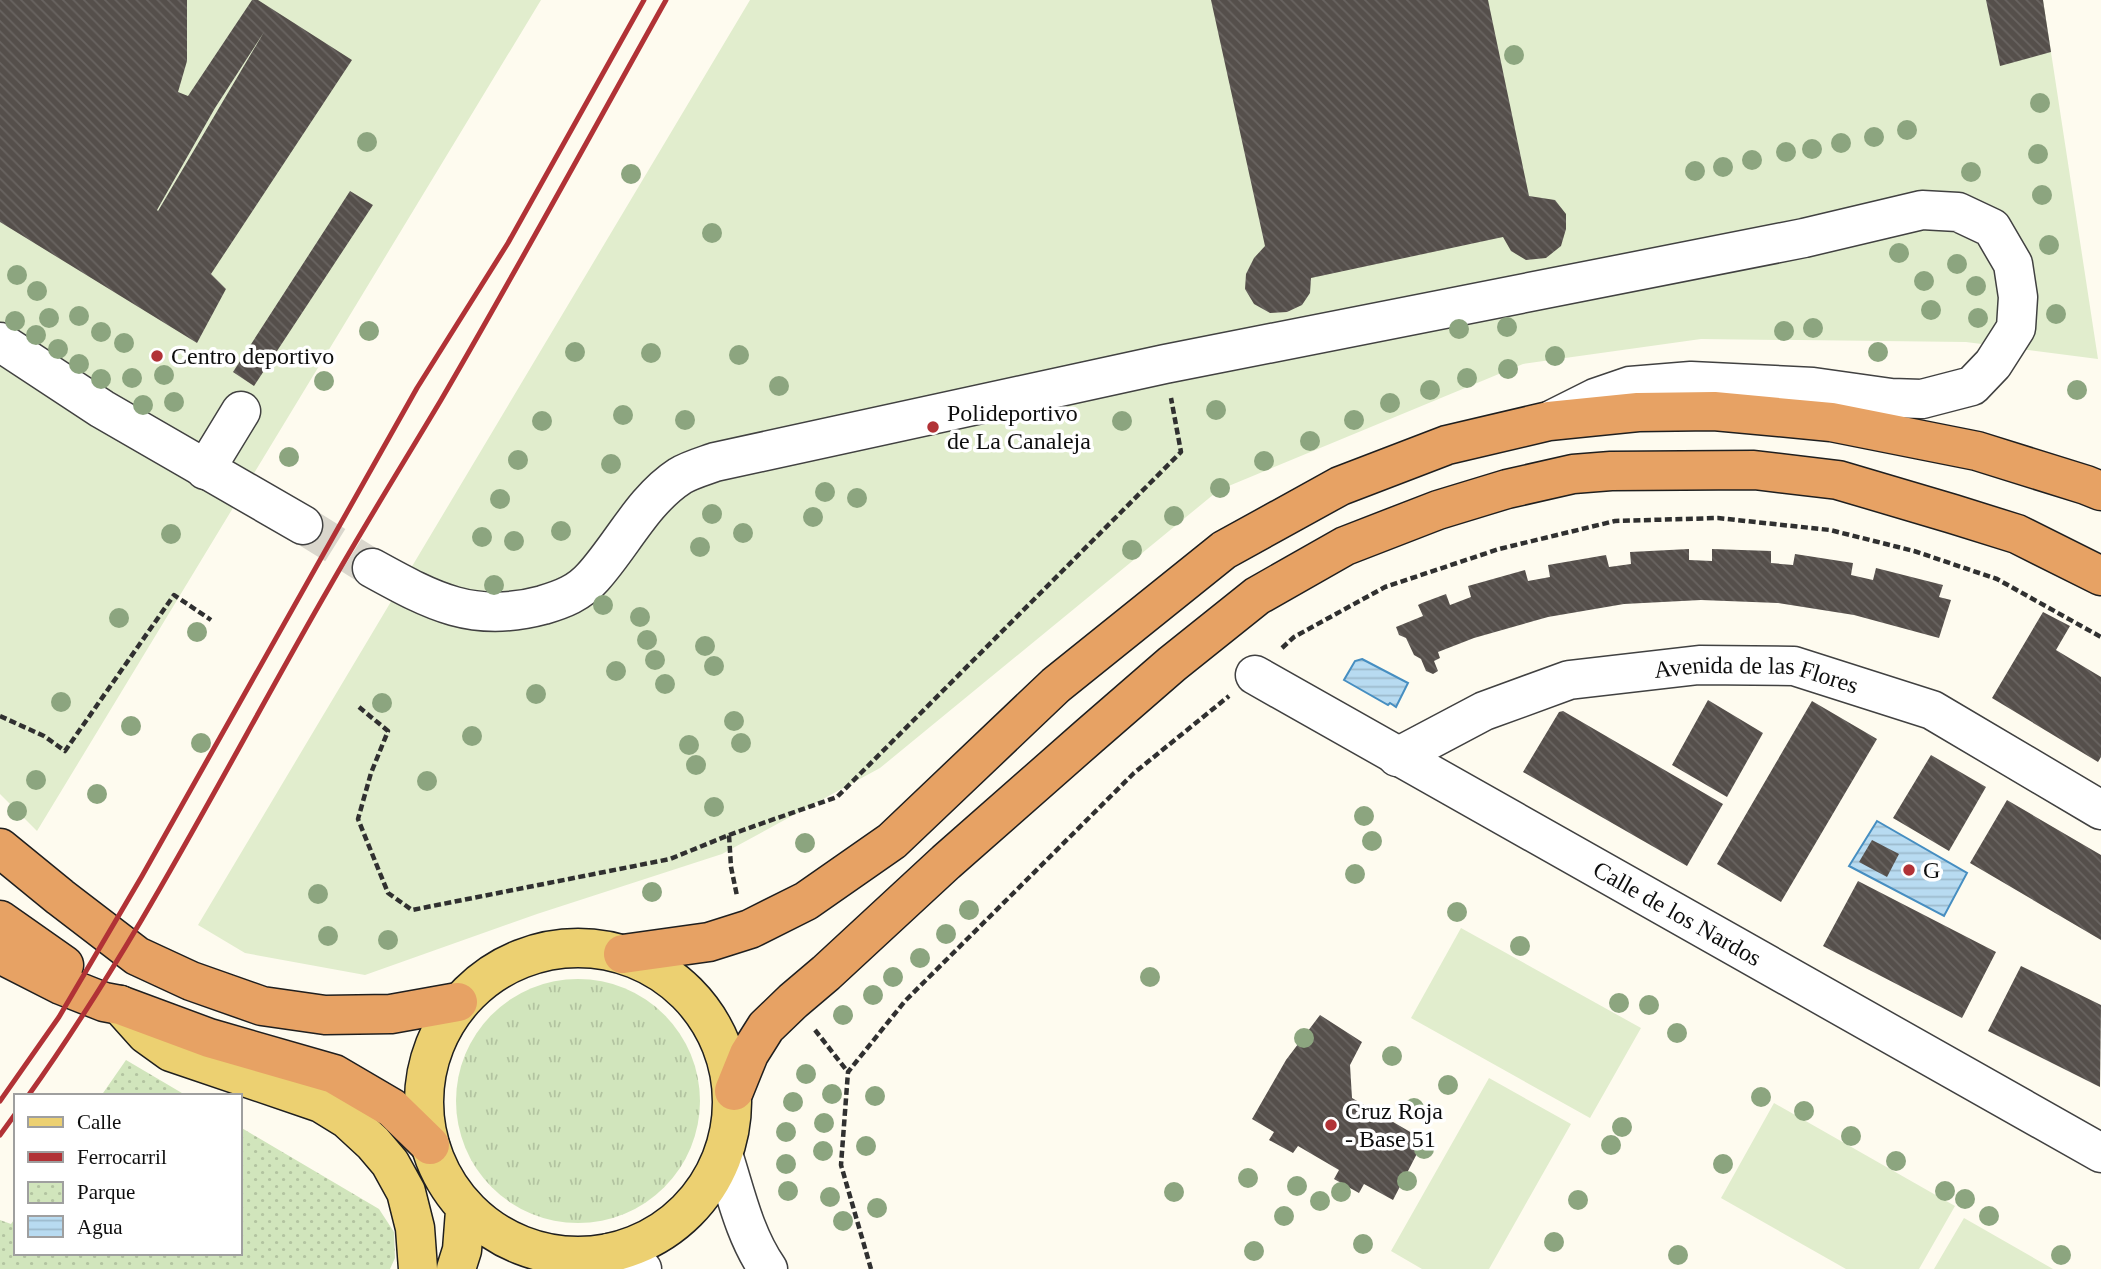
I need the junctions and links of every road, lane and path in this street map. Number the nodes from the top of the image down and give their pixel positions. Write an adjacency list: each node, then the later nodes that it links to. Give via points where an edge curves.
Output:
1 (7, 346): 5 (street)
2 (1165, 364): 4 (street, via 1804,238 1922,210 1958,212 1992,228 2012,264 2018,297 2016,328 1972,386 1922,399 1691,381 1630,386); 8 (street, via 715,462 680,476 647,506 592,578 568,598 534,607 489,613 451,606); 16 (path, via 1181,452 837,797)
3 (241, 411): 5 (street)
4 (1549, 421): 6 (highway, via 1638,412 1714,411 1831,422 1977,451); 22 (highway, via 1447,445 1340,486 1224,550 1056,685 891,841 806,901 750,929 709,942)
5 (205, 470): 7 (street)
6 (2101, 491)
7 (303, 525)
8 (372, 568)
9 (2101, 576): 27 (highway, via 2017,534 1953,514 1838,480 1754,470 1573,474 1438,510 1345,546 1257,596 1172,664 793,1001 749,1054)
10 (211, 620): 13 (path, via 174,595 65,751)
11 (1255, 675): 14 (street, Calle de los Nardos)
12 (359, 707): 16 (path, via 388,731 358,819 388,893 412,910 670,859)
13 (0, 716)
14 (1397, 757): 15 (street, Avenida de las Flores, via 1484,712 1569,681 1699,665 1794,666 1932,710); 29 (street, Calle de los Nardos)
15 (2101, 810)
16 (729, 835): 20 (path)
17 (0, 848): 19 (highway)
18 (0, 859): 19 (highway)
19 (60, 897): 23 (highway, via 137,956 262,1006 325,1015 391,1014)
20 (738, 898)
21 (1, 946): 24 (highway, via 61,985)
22 (623, 954): 23 (main road, via 592,946 529,955 505,965); 27 (main road, via 688,992 725,1054)
23 (458, 1002): 28 (main road, via 432,1047 426,1072 423,1097)
24 (120, 1005): 28 (highway, via 209,1038 334,1074 393,1108); 34 (main road, via 146,1034 171,1052 321,1103 347,1118 390,1163 406,1192)
25 (812, 1026): 26 (path)
26 (848, 1072)
27 (734, 1091): 30 (main road)
28 (430, 1145): 31 (main road)
29 (2101, 1153)
30 (724, 1157): 33 (main road, via 690,1208 642,1242); 36 (street, via 747,1229)
31 (465, 1211): 32 (main road); 35 (main road)
32 (540, 1261): 33 (main road, via 577,1257)
33 (625, 1261)
34 (418, 1269)
35 (456, 1269)
36 (768, 1269)

